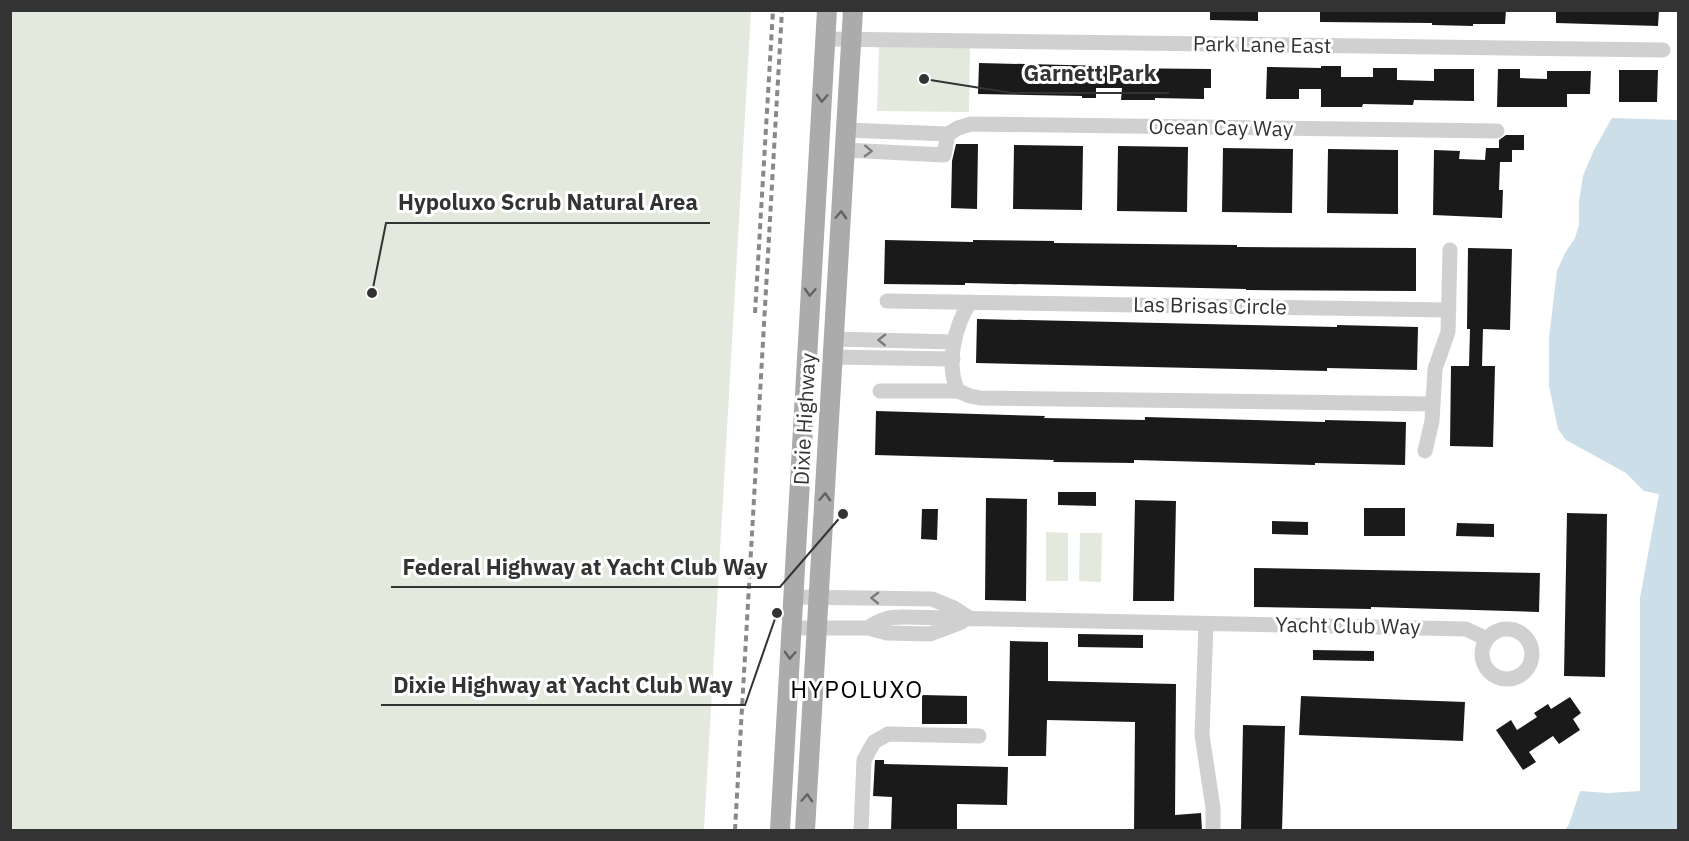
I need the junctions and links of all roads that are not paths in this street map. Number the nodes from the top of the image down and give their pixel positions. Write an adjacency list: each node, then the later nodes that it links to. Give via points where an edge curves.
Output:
1 (827, 10): 3 (main road, Dixie Highway)
2 (852, 10): 4 (main road, Dixie Highway)
3 (825, 39): 4 (street, Park Lane East); 21 (main road, Dixie Highway, one-way to 21)
4 (851, 40): 5 (street, Park Lane East); 6 (main road, Dixie Highway)
5 (1663, 50)
6 (846, 129): 8 (street, Ocean Cay Way); 9 (main road, Dixie Highway)
7 (1497, 131): 8 (street, Ocean Cay Way, via 971,124)
8 (948, 134): 9 (street, one-way to 8, via 944,155)
9 (845, 150): 15 (main road, Dixie Highway, one-way to 9)
10 (1450, 250): 13 (street)
11 (886, 301): 12 (street, Las Brisas Circle)
12 (970, 302): 13 (street, Las Brisas Circle); 14 (street)
13 (1449, 310): 19 (street, via 1448,332 1435,369)
14 (954, 342): 15 (street, one-way to 15); 16 (street)
15 (833, 348): 16 (street); 22 (main road, Dixie Highway, one-way to 15)
16 (953, 359): 18 (street)
17 (880, 391): 18 (street)
18 (958, 391): 19 (street, via 980,398)
19 (1433, 404): 20 (street)
20 (1425, 451)
21 (793, 597): 22 (street, Yacht Club Way); 27 (main road, Dixie Highway)
22 (819, 597): 23 (street, Yacht Club Way, one-way to 22); 29 (main road, Dixie Highway)
23 (906, 599): 24 (street); 25 (street, Yacht Club Way, via 932,599)
24 (904, 617): 25 (street, Yacht Club Way); 28 (street, Yacht Club Way, via 889,617); 30 (street)
25 (970, 619): 26 (street, Yacht Club Way); 30 (street, Yacht Club Way, via 930,634)
26 (1206, 624): 31 (street, Yacht Club Way, via 1466,629); 36 (street, via 1202,735)
27 (792, 628): 29 (street, Yacht Club Way); 33 (main road, Dixie Highway, one-way to 33)
28 (868, 628): 29 (street, Yacht Club Way); 30 (street, Yacht Club Way)
29 (817, 629): 34 (main road, Dixie Highway, one-way to 29)
30 (902, 633)
31 (1487, 639)
32 (979, 736): 35 (street, via 888,734 874,742 864,760)
33 (780, 831)
34 (805, 831)
35 (861, 831)
36 (1213, 831)

